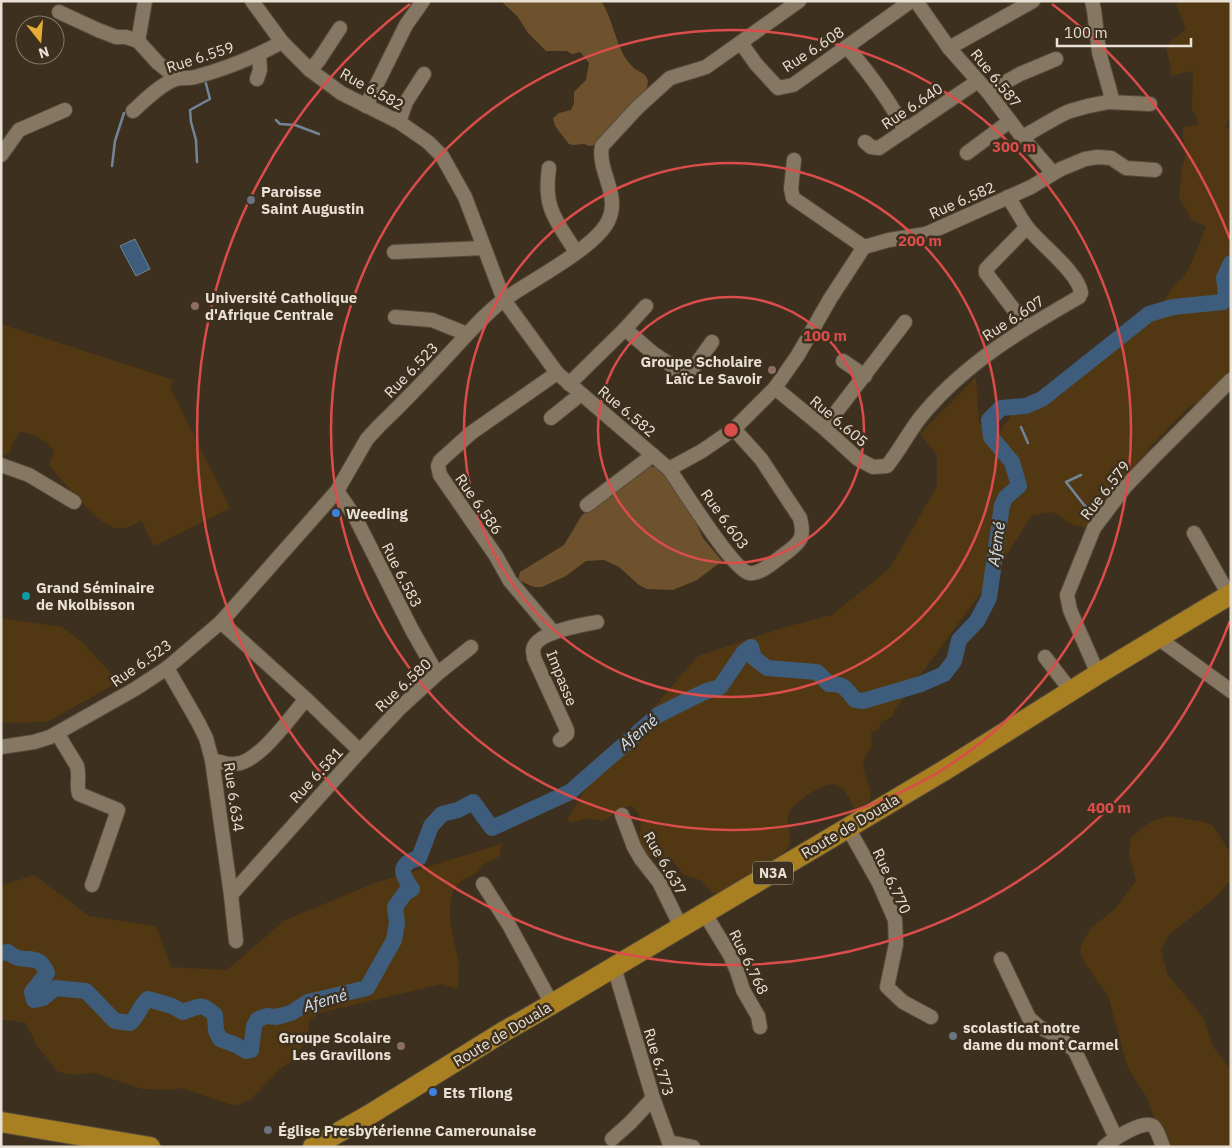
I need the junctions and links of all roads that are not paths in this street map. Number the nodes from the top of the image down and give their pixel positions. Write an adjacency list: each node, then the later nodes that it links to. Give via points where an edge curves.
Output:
1 (145, 1): 11 (street)
2 (423, 1): 26 (street, via 406,25)
3 (799, 1): 13 (street, Rue 6.523)
4 (912, 1): 14 (street, Rue 6.608)
5 (916, 1): 15 (street, Rue 6.587)
6 (1033, 1): 15 (street)
7 (1092, 1): 24 (street, via 1099,52 1111,95)
8 (256, 3): 12 (street, Rue 6.582)
9 (59, 12): 11 (street, via 116,37)
10 (340, 28): 18 (street)
11 (138, 41): 20 (street)
12 (282, 42): 16 (street, Rue 6.559); 18 (street, Rue 6.582)
13 (741, 43): 14 (street, Rue 6.608, via 778,88 793,85); 45 (street, Rue 6.523, via 706,67 670,78 602,146 612,212 594,240)
14 (847, 47): 31 (street, via 874,80)
15 (949, 48): 22 (street, Rue 6.587)
16 (259, 55): 20 (street, Rue 6.559, via 199,76); 21 (street)
17 (1056, 59): 23 (street)
18 (310, 70): 26 (street, Rue 6.582, via 341,93)
19 (424, 74): 30 (street, via 406,102)
20 (177, 78): 28 (street, Rue 6.559)
21 (257, 79)
22 (978, 81): 23 (street, Rue 6.587); 31 (street, Rue 6.640)
23 (988, 92): 29 (street, Rue 6.587)
24 (1108, 102): 25 (street); 32 (street, via 1070,112)
25 (1150, 104)
26 (366, 106): 30 (street, Rue 6.582)
27 (65, 110): 35 (street, via 19,130)
28 (132, 111)
29 (1010, 121): 32 (street, Rue 6.587); 34 (street)
30 (399, 122): 43 (street, Rue 6.582, via 442,156 465,198)
31 (905, 131): 33 (street, Rue 6.640, via 879,148 871,148)
32 (1022, 136): 39 (street, Rue 6.587)
33 (865, 142)
34 (967, 153)
35 (1, 155)
36 (794, 160): 42 (street, via 791,189 794,198)
37 (550, 168): 45 (street, via 547,186 553,216)
38 (1155, 170): 39 (street, Rue 6.582, via 1126,168 1111,158 1098,157 1085,159)
39 (1053, 174): 40 (street, Rue 6.582)
40 (1008, 197): 41 (street, Rue 6.607); 42 (street, Rue 6.582, via 926,234)
41 (1027, 226): 50 (street, via 986,269); 50 (street, Rue 6.607, via 1068,270 1081,294)
42 (864, 247): 59 (street)
43 (484, 248): 44 (street); 46 (street, Rue 6.582)
44 (394, 252)
45 (576, 252): 46 (street, Rue 6.523)
46 (504, 300): 52 (street, Rue 6.523); 55 (street, Rue 6.582)
47 (646, 306): 51 (street)
48 (395, 317): 52 (street, via 432,320)
49 (905, 322): 56 (street)
50 (1027, 328): 66 (street, Rue 6.607, via 965,371 939,396)
51 (625, 329): 53 (street, via 684,375); 58 (street)
52 (467, 334): 68 (street, Rue 6.523, via 368,440)
53 (712, 342)
54 (843, 361): 56 (street)
55 (557, 373): 58 (street, Rue 6.582); 75 (street, Rue 6.586, via 471,433 438,466 440,475 510,581)
56 (865, 376): 62 (street)
57 (1231, 380): 81 (street, Rue 6.579, via 1125,487 1094,528 1068,595 1070,610)
58 (569, 384): 60 (street, Rue 6.582)
59 (775, 388): 62 (street, Rue 6.605); 63 (street)
60 (581, 394): 61 (street); 64 (street, Rue 6.582)
61 (551, 418)
62 (824, 428): 66 (street, Rue 6.605, via 865,463 873,467)
63 (734, 430): 67 (street); 67 (street, Rue 6.603, via 761,459 803,527 802,538 794,547 763,569 749,573 742,568 718,541)
64 (653, 454): 67 (street, Rue 6.582); 70 (street)
65 (1, 465): 69 (street, via 29,475)
66 (887, 466)
67 (670, 469)
68 (337, 491): 73 (street, Rue 6.523); 80 (street, Rue 6.583, via 355,517)
69 (74, 502)
70 (586, 505)
71 (1194, 533): 72 (street)
72 (1230, 595): 76 (highway, Route de Douala / N3A)
73 (221, 622): 79 (street, Rue 6.523); 84 (street, Rue 6.581)
74 (597, 622): 75 (street)
75 (553, 632): 86 (street, Impasse, via 539,640 533,650 567,730)
76 (1158, 638): 81 (highway, Route de Douala / N3A); 83 (street)
77 (471, 647): 80 (street, Rue 6.580)
78 (1045, 657): 82 (street)
79 (167, 668): 85 (street, Rue 6.523); 89 (street, Rue 6.634, via 198,722)
80 (438, 674): 88 (street, Rue 6.580)
81 (1098, 674): 82 (highway, Route de Douala / N3A)
82 (1071, 691): 91 (highway, Route de Douala / N3A)
83 (1231, 691)
84 (306, 699): 88 (street, Rue 6.581); 89 (street, via 254,757 236,764)
85 (57, 733): 87 (street, Rue 6.523, via 34,742); 93 (street, via 77,766 78,794 118,810)
86 (560, 740)
87 (1, 747)
88 (360, 751): 94 (street, Rue 6.581)
89 (212, 760): 94 (street, Rue 6.634)
90 (622, 815): 96 (street, Rue 6.637, via 634,848 659,882)
91 (848, 828): 95 (highway, Route de Douala / N3A); 101 (street, Rue 6.770, via 895,920 896,944 887,987 902,1002)
92 (483, 884): 100 (street)
93 (92, 885)
94 (231, 895): 97 (street, Rue 6.634)
95 (705, 914): 96 (highway, Route de Douala / N3A); 102 (street, Rue 6.768, via 730,955)
96 (681, 927): 99 (highway, Route de Douala / N3A)
97 (236, 941)
98 (1001, 958): 105 (street, via 1029,1018 1075,1051)
99 (614, 967): 100 (highway, Route de Douala / N3A); 103 (street, Rue 6.773)
100 (552, 1004): 107 (highway, Route de Douala / N3A, via 503,1032)
101 (931, 1017)
102 (760, 1027)
103 (653, 1098): 106 (street); 108 (street, Rue 6.773)
104 (1, 1122): 109 (highway)
105 (1116, 1138): 112 (street); 113 (street, via 1143,1124 1150,1124 1155,1127)
106 (612, 1139)
107 (337, 1141): 110 (highway, Route de Douala / N3A)
108 (670, 1144): 111 (street, Rue 6.773)
109 (150, 1147)
110 (313, 1147)
111 (693, 1147)
112 (1104, 1147)
113 (1163, 1147)

